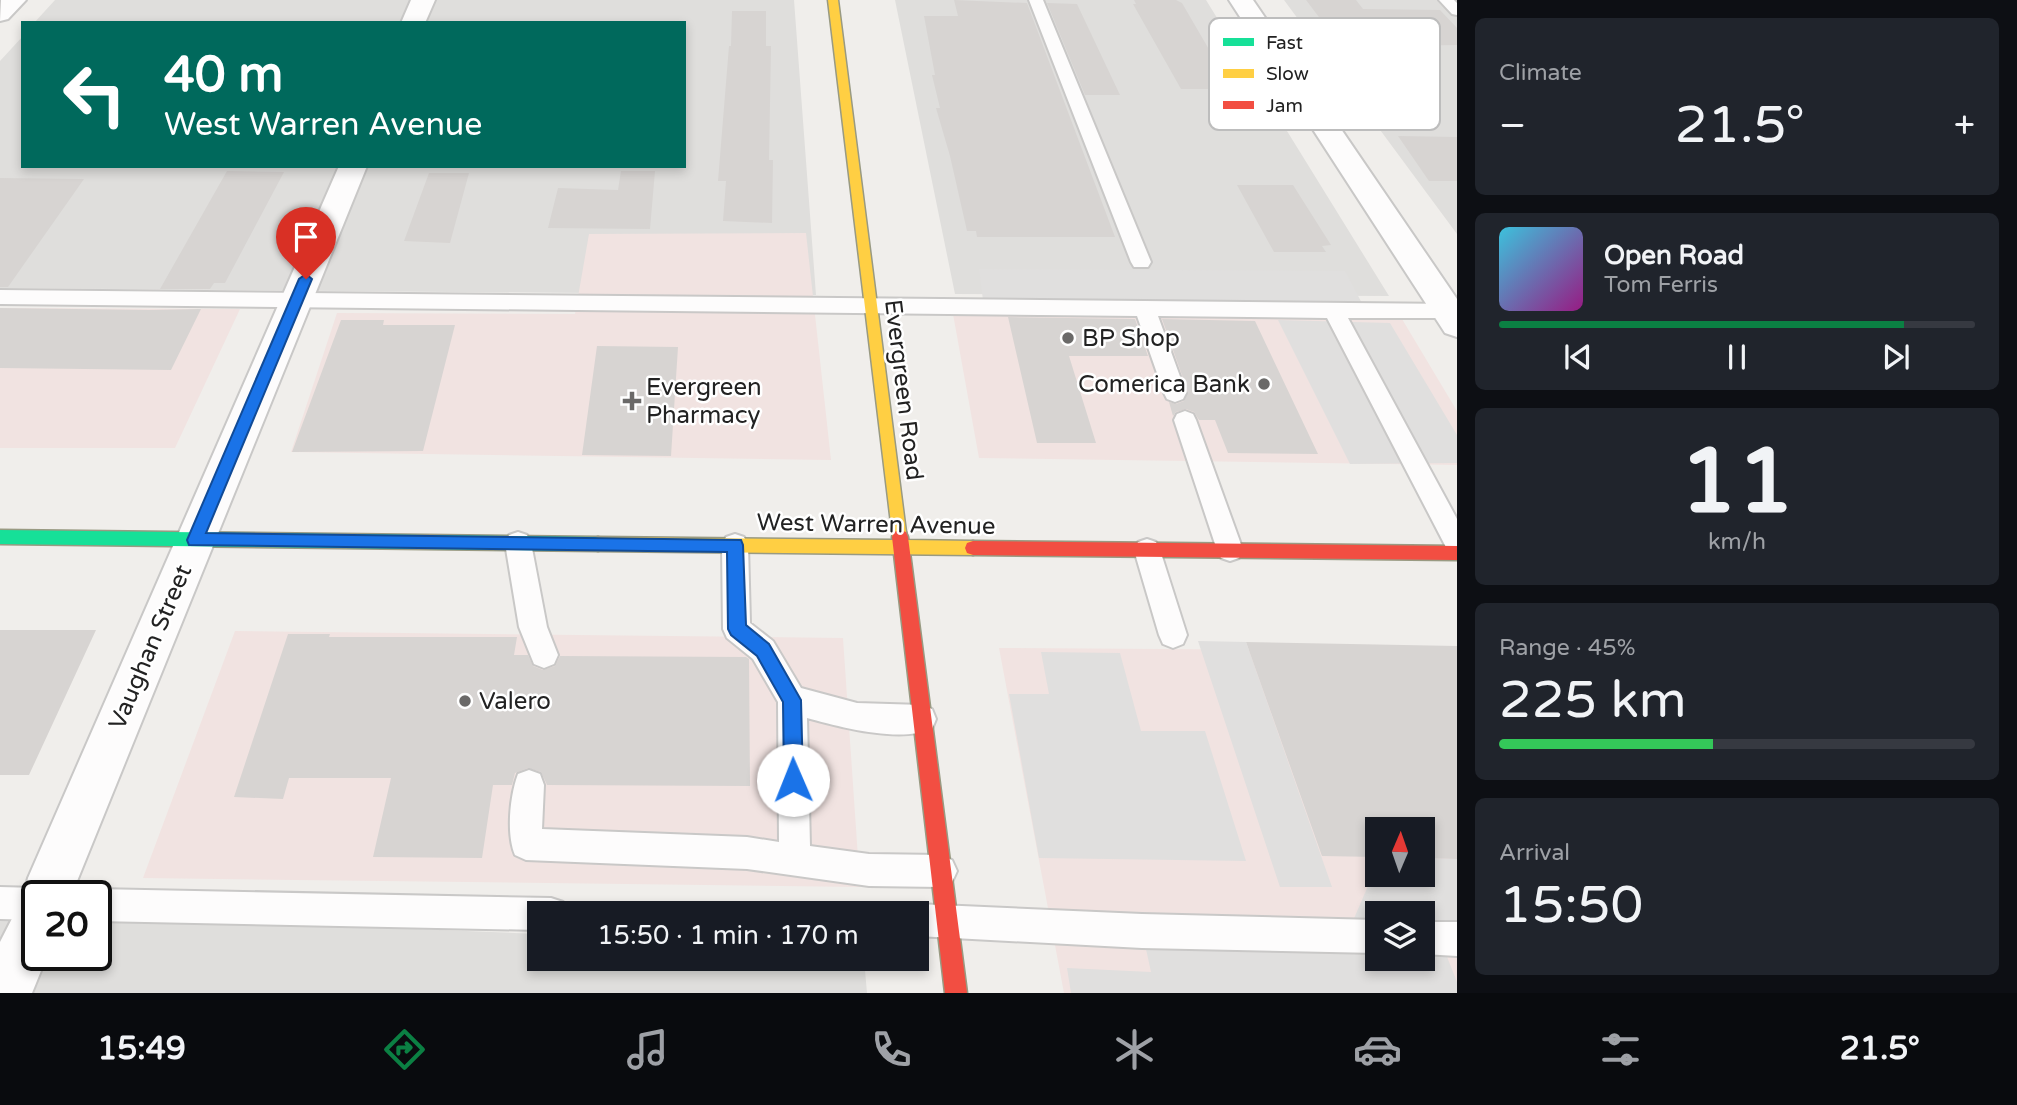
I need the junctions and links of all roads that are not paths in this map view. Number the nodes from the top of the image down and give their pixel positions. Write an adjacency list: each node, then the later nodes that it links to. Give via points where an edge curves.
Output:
1 (14, 0): 8 (street)
2 (423, 0): 10 (street)
3 (833, 0): 16 (street, Evergreen Road)
4 (1036, 0): 13 (lane)
5 (1241, 0): 9 (street)
6 (1446, 0): 7 (lane)
7 (1457, 11)
8 (0, 14)
9 (1253, 18)
10 (415, 21)
11 (1329, 130): 19 (street)
12 (352, 168): 15 (street, Vaughan Street)
13 (1141, 262)
14 (0, 297): 15 (lane)
15 (296, 301): 16 (lane); 23 (street, Vaughan Street)
16 (871, 307): 17 (lane); 27 (street, Evergreen Road)
17 (1145, 309): 18 (lane); 20 (lane)
18 (1333, 309): 19 (lane); 25 (lane)
19 (1454, 315)
20 (1175, 393)
21 (1185, 419): 29 (lane)
22 (0, 537): 23 (street, West Warren Avenue)
23 (195, 540): 24 (street, West Warren Avenue); 38 (street, Vaughan Street)
24 (518, 543): 26 (street, West Warren Avenue); 32 (lane, via 533,627)
25 (1457, 543)
26 (735, 545): 27 (street, West Warren Avenue); 33 (lane, via 737,629 763,650)
27 (900, 547): 28 (street, West Warren Avenue); 34 (street, Evergreen Road)
28 (1147, 550): 29 (street, West Warren Avenue); 31 (lane)
29 (1230, 550): 30 (street, West Warren Avenue)
30 (1457, 553)
31 (1173, 635)
32 (544, 655)
33 (792, 700): 34 (lane, via 857,718); 36 (lane)
34 (922, 719): 37 (street, Evergreen Road)
35 (529, 785): 36 (lane, via 526,844 747,853)
36 (795, 860): 37 (lane, via 869,870)
37 (941, 871): 43 (street, Evergreen Road)
38 (53, 880)
39 (0, 903): 40 (lane)
40 (21, 904)
41 (112, 905): 42 (lane)
42 (527, 914)
43 (932, 921): 44 (lane); 49 (street, Evergreen Road)
44 (1365, 937)
45 (1435, 938): 46 (lane)
46 (1457, 939)
47 (21, 956): 48 (street)
48 (5, 993)
49 (956, 993)

